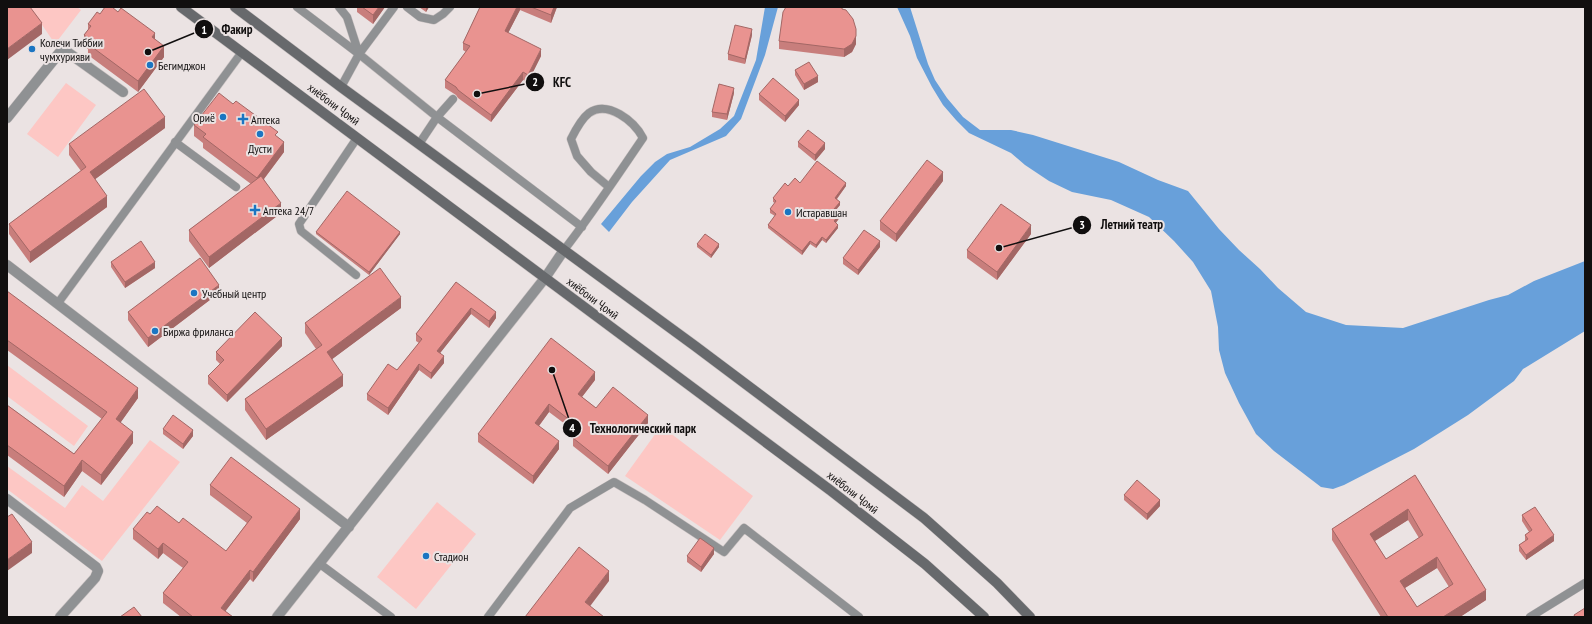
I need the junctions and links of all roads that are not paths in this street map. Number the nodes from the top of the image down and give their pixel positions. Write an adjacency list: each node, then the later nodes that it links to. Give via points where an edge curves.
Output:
1 (181, 7): 8 (main road, хиёбони Ҷомӣ)
2 (234, 7): 10 (main road, хиёбони Ҷомӣ)
3 (297, 7): 9 (lane)
4 (339, 7): 9 (lane, via 347,17)
5 (394, 7): 9 (lane)
6 (407, 7): 7 (lane, via 420,17 434,20)
7 (450, 7)
8 (242, 52): 15 (main road, хиёбони Ҷомӣ); 16 (lane)
9 (359, 54): 10 (lane); 13 (lane)
10 (341, 87): 17 (main road, хиёбони Ҷомӣ)
11 (122, 92): 14 (street, via 66,51 60,52)
12 (454, 99): 13 (lane)
13 (437, 117): 17 (lane); 20 (lane)
14 (7, 118)
15 (357, 138): 23 (lane, via 299,224 301,231); 24 (main road, хиёбони Ҷомӣ)
16 (175, 142): 18 (lane); 25 (lane)
17 (419, 144): 21 (main road, хиёбони Ҷомӣ)
18 (236, 187)
19 (609, 187): 19 (lane, via 643,138 638,130 614,111 599,108 588,114 571,139 577,156); 20 (lane)
20 (582, 227): 21 (lane)
21 (564, 250): 24 (street); 36 (main road, хиёбони Ҷомӣ, via 924,518 997,583)
22 (7, 265): 25 (street)
23 (356, 274)
24 (545, 278): 27 (street); 35 (main road, хиёбони Ҷомӣ, via 830,490 925,564)
25 (58, 303): 27 (street)
26 (7, 499): 30 (street, via 96,566 98,571 95,578)
27 (349, 527): 28 (street)
28 (320, 564): 31 (street); 32 (lane)
29 (1585, 583): 37 (lane)
30 (60, 617)
31 (277, 617)
32 (391, 617)
33 (488, 617): 34 (lane, via 570,508 614,482 724,552 744,528)
34 (859, 617)
35 (984, 617)
36 (1030, 617)
37 (1530, 617)

